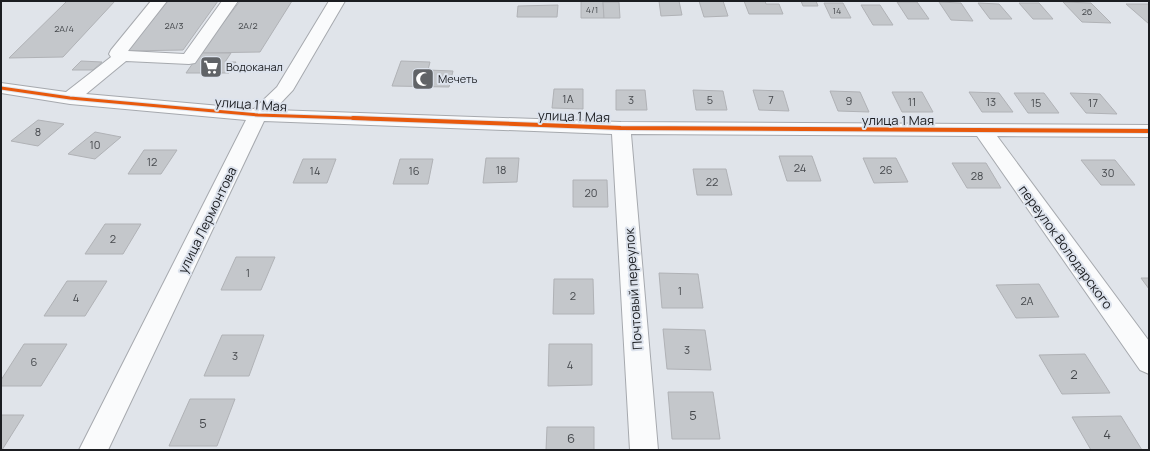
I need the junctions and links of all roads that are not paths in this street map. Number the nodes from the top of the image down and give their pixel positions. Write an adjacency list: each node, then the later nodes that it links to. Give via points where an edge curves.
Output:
1 (159, 1): 4 (street, via 117,54)
2 (230, 1): 4 (street, via 189,59)
3 (337, 1): 7 (street, улица Лермонтова, via 284,90)
4 (122, 56): 6 (street)
5 (1, 88): 6 (street, улица 1 Мая)
6 (70, 98): 7 (street, улица 1 Мая)
7 (258, 115): 8 (street, улица 1 Мая); 12 (street, улица Лермонтова)
8 (621, 128): 9 (street, улица 1 Мая); 13 (street, Почтовый переулок)
9 (983, 131): 10 (street, улица 1 Мая); 11 (street, переулок Володарского)
10 (1149, 131)
11 (1149, 362)
12 (93, 450)
13 (644, 450)

